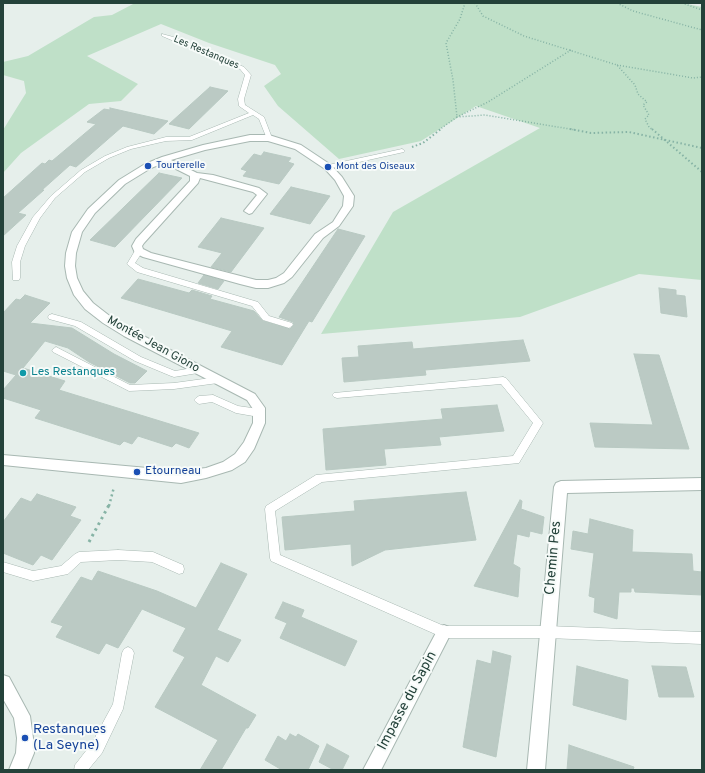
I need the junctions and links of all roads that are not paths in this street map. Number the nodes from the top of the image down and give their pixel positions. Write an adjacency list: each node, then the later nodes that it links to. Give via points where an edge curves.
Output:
1 (164, 36): 2 (lane, Les Restanques, via 175,38 242,68 248,75 241,99 242,106)
2 (253, 113): 3 (lane, Les Restanques, via 262,118); 10 (lane, via 190,139 166,139 129,148 83,171 53,196 37,216 21,246 16,262)
3 (269, 138): 5 (street, Montée Jean Giono, via 250,138); 6 (street, Montée Jean Giono, via 298,147)
4 (402, 151): 6 (lane)
5 (165, 159): 7 (street); 14 (street, Montée Jean Giono, via 122,182 91,211 77,232 70,266 78,292 89,306 128,333)
6 (328, 167): 9 (street, via 345,188 349,196 348,206 336,224 319,236 288,275 280,281 268,284 240,281)
7 (195, 175): 8 (street, via 216,178 256,190 262,194); 9 (street, via 195,181 140,241 137,246)
8 (250, 211)
9 (139, 251): 12 (lane, via 131,264 140,270 255,304 266,318)
10 (16, 278)
11 (52, 317): 14 (lane, via 78,324 138,359 174,374)
12 (289, 325)
13 (56, 350): 15 (lane, via 129,388 174,386)
14 (198, 370): 15 (street, Montée Jean Giono)
15 (218, 380): 18 (street, Montée Jean Giono, via 251,397 260,408)
16 (337, 395): 23 (lane, via 503,380 538,423 516,460 320,478 270,509 275,558)
17 (199, 400): 18 (lane, via 213,398 236,409)
18 (259, 413): 19 (street, via 259,423 240,458 227,466 206,473 181,477)
19 (3, 460)
20 (702, 484): 24 (street, Chemin Pes, via 561,487)
21 (3, 567): 22 (lane, via 33,576 64,570 79,557 118,555 153,557)
22 (179, 569)
23 (444, 632): 24 (lane); 31 (street, Impasse du Sapin)
24 (548, 632): 25 (lane); 32 (street, Chemin Pes)
25 (702, 638)
26 (128, 653): 30 (lane, via 119,705 97,748)
27 (3, 683): 28 (street)
28 (7, 698): 29 (street, via 22,716 25,753)
29 (18, 770)
30 (80, 770)
31 (372, 770)
32 (536, 770)

